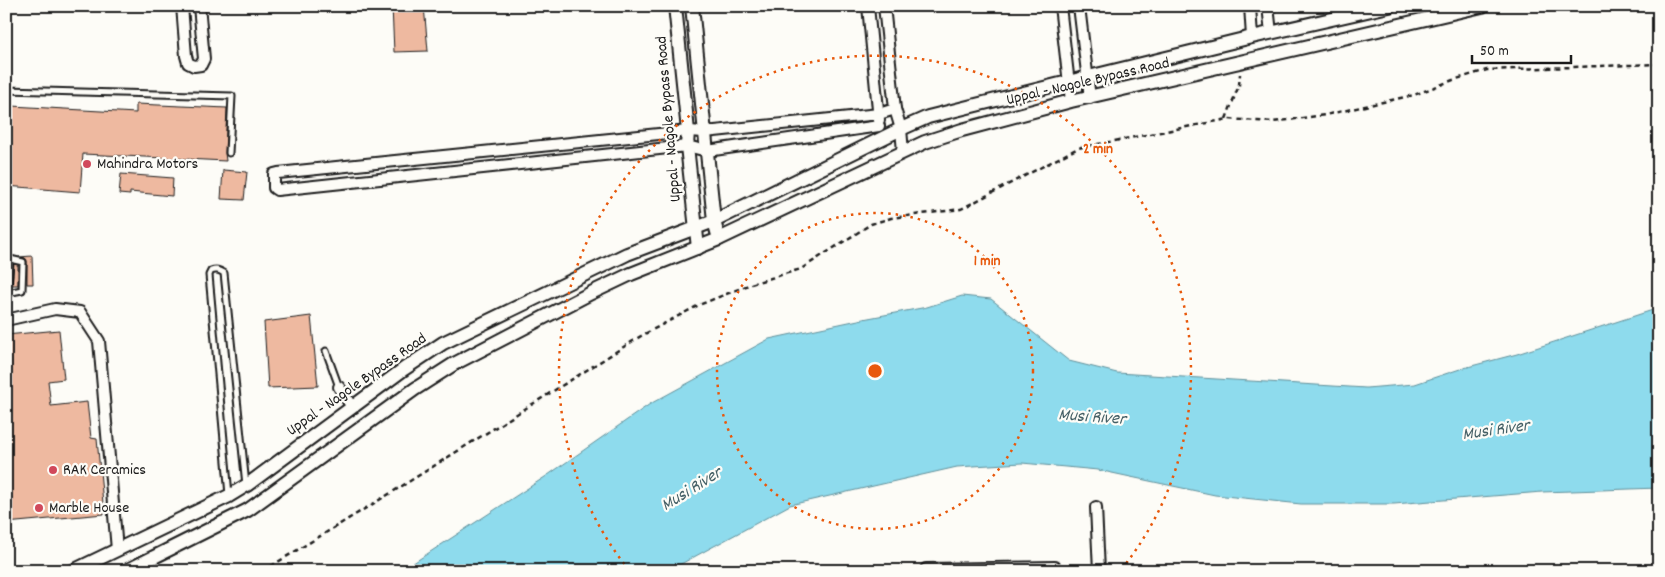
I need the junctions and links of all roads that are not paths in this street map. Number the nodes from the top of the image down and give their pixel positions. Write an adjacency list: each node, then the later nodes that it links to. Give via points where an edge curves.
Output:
1 (182, 6): 2 (street, via 186,56 188,63 194,66 201,65 204,58)
2 (199, 6)
3 (676, 6): 25 (street, Uppal - Nagole Bypass Road)
4 (692, 6): 26 (street, Uppal - Nagole Bypass Road)
5 (868, 6): 15 (street)
6 (884, 6): 19 (street)
7 (1060, 6): 17 (street)
8 (1079, 6): 16 (street)
9 (1250, 6): 14 (street)
10 (1268, 6): 13 (street)
11 (1387, 6): 13 (street, Uppal - Nagole Bypass Road)
12 (1482, 6): 20 (street, Uppal - Nagole Bypass Road)
13 (1271, 33): 14 (street, Uppal - Nagole Bypass Road)
14 (1252, 37): 16 (street, Uppal - Nagole Bypass Road)
15 (874, 69): 19 (street); 23 (street)
16 (1086, 78): 17 (street, Uppal - Nagole Bypass Road); 20 (street)
17 (1068, 82): 21 (street); 24 (street, Uppal - Nagole Bypass Road, via 928,117)
18 (6, 90): 31 (lane, via 232,96)
19 (893, 93): 22 (street)
20 (1090, 98): 21 (street, Uppal - Nagole Bypass Road)
21 (1071, 101): 30 (street, Uppal - Nagole Bypass Road, via 962,130)
22 (895, 109): 23 (street); 24 (street)
23 (879, 114): 26 (street); 27 (street)
24 (900, 129): 27 (street, Uppal - Nagole Bypass Road); 30 (street)
25 (688, 131): 26 (street); 28 (street, Uppal - Nagole Bypass Road); 28 (street, via 278,173 273,176 274,188)
26 (705, 132): 29 (street, Uppal - Nagole Bypass Road)
27 (880, 132): 29 (street); 32 (street, Uppal - Nagole Bypass Road)
28 (687, 146): 29 (street); 33 (street, Uppal - Nagole Bypass Road)
29 (707, 151): 32 (street, Uppal - Nagole Bypass Road)
30 (904, 152): 34 (street, Uppal - Nagole Bypass Road)
31 (229, 153)
32 (714, 221): 33 (street, Uppal - Nagole Bypass Road); 34 (street, Uppal - Nagole Bypass Road)
33 (696, 228): 35 (street, Uppal - Nagole Bypass Road); 41 (street, Uppal - Nagole Bypass Road, via 627,254 443,343)
34 (719, 239): 35 (street, Uppal - Nagole Bypass Road)
35 (698, 248): 48 (street, Uppal - Nagole Bypass Road, via 591,293 454,364 248,510)
36 (8, 259): 37 (lane); 37 (lane, via 23,262 22,290)
37 (7, 294)
38 (6, 320): 45 (street, via 55,309 80,312 99,341)
39 (326, 351): 40 (lane)
40 (339, 387): 41 (street)
41 (352, 406): 42 (street, Uppal - Nagole Bypass Road)
42 (246, 485): 43 (street, Uppal - Nagole Bypass Road); 43 (lane, via 224,273 215,270 209,275)
43 (229, 496): 45 (street, Uppal - Nagole Bypass Road)
44 (1096, 507): 51 (street)
45 (117, 550): 47 (street, Uppal - Nagole Bypass Road)
46 (999, 569): 49 (street); 50 (street, via 1055,567)
47 (73, 571)
48 (126, 571)
49 (926, 571)
50 (1057, 571)
51 (1099, 571)

